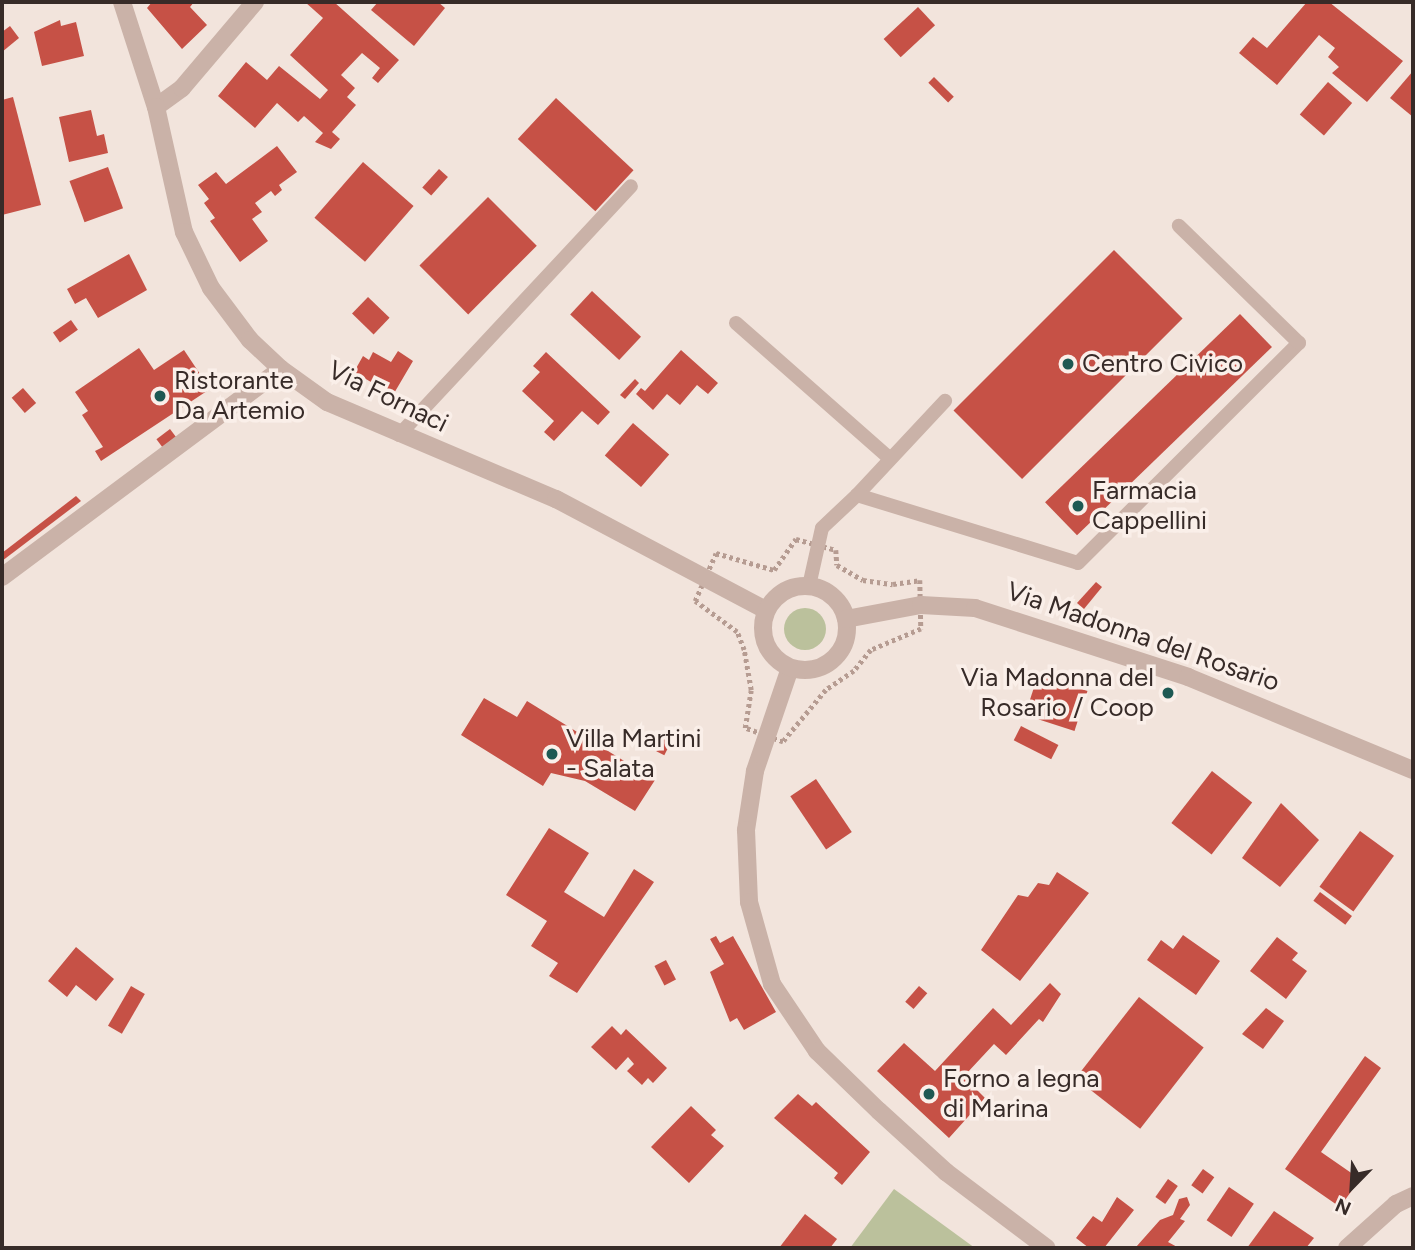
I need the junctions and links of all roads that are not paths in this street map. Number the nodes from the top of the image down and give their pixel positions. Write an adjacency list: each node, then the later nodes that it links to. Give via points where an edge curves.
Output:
1 (122, 2): 3 (street, Via Fornaci)
2 (255, 2): 3 (street, via 182,88)
3 (156, 107): 7 (street, Via Fornaci, via 184,232 211,288 250,340)
4 (631, 186): 9 (lane)
5 (1179, 226): 11 (lane, via 1299,343 1077,563)
6 (736, 323): 10 (lane)
7 (281, 369): 9 (street, Via Fornaci, via 327,402); 12 (street)
8 (945, 401): 10 (lane)
9 (399, 435): 14 (street, Via Fornaci, via 556,499)
10 (890, 459): 11 (lane)
11 (857, 495): 13 (lane, via 822,528)
12 (2, 577)
13 (809, 586): 14 (street, via 780,594); 15 (street, via 829,594)
14 (766, 610): 16 (street, via 766,644)
15 (846, 619): 16 (street, via 845,641 832,660 813,670); 17 (street, Via Madonna del Rosario, via 921,605 975,608 1188,677)
16 (790, 668): 19 (street, via 755,771 746,830 749,902 772,984 817,1051 878,1111 946,1172)
17 (1413, 770)
18 (1413, 1196): 20 (street, via 1396,1204)
19 (1047, 1248)
20 (1347, 1248)

